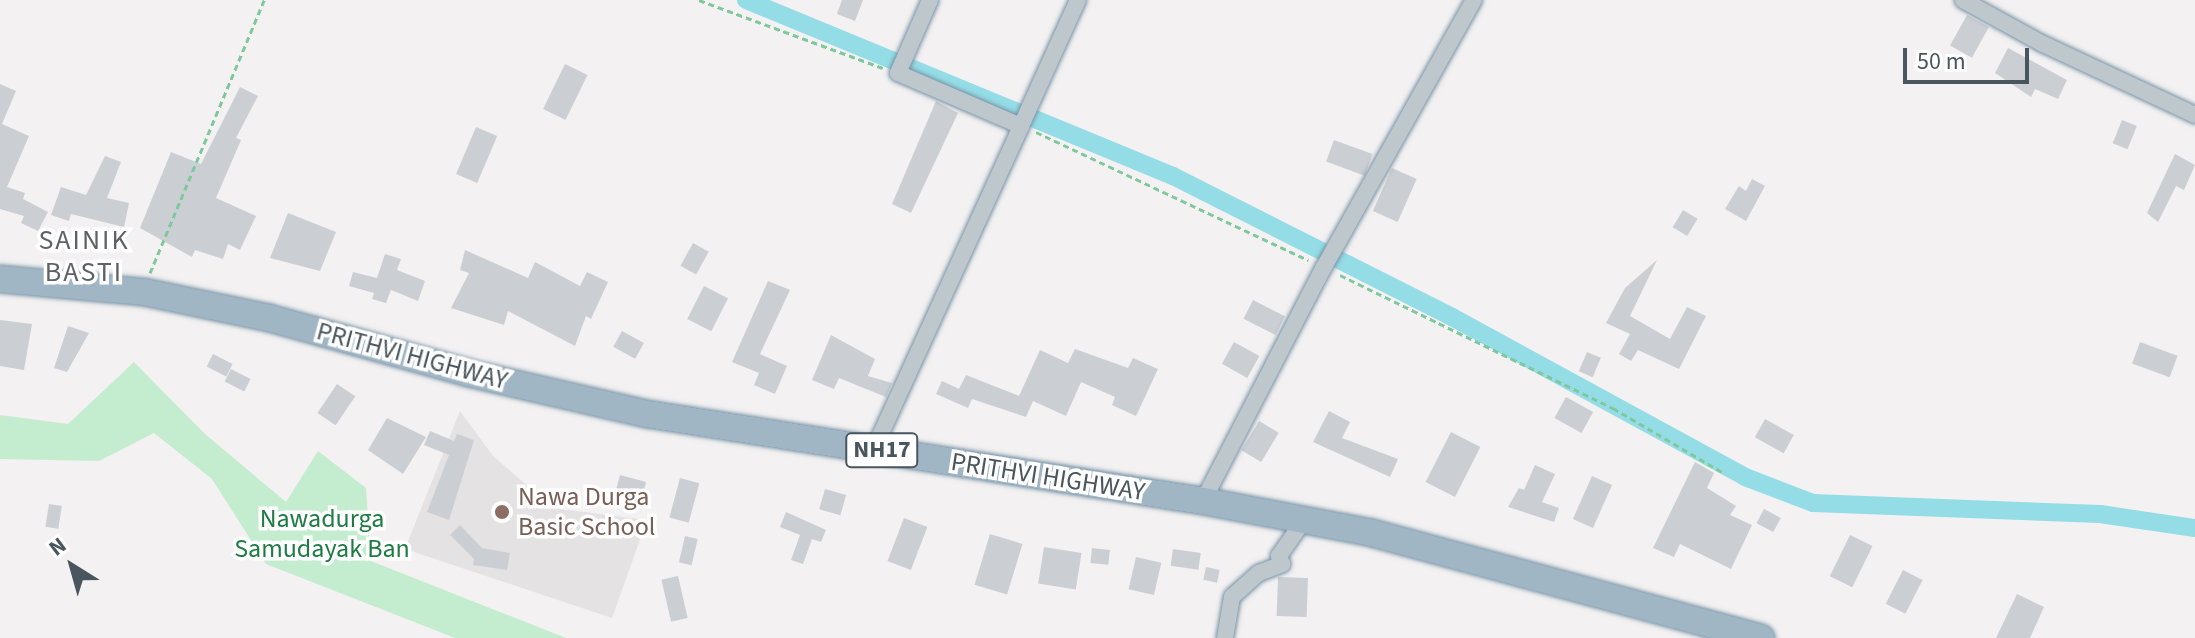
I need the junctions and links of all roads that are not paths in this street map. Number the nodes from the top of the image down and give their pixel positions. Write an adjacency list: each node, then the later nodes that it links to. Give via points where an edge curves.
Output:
1 (930, 0): 6 (street, via 898,73)
2 (1078, 0): 6 (street)
3 (1474, 0): 9 (street, via 1324,267)
4 (1963, 0): 5 (street)
5 (2195, 115)
6 (1021, 126): 8 (street)
7 (0, 279): 8 (highway, PRITHVI HIGHWAY / NH17, via 144,292 269,318 468,373 633,411)
8 (874, 449): 9 (highway, PRITHVI HIGHWAY / NH17)
9 (1203, 501): 10 (highway, PRITHVI HIGHWAY / NH17)
10 (1304, 520): 11 (street, via 1279,556 1282,564 1259,573 1232,597); 12 (highway, PRITHVI HIGHWAY / NH17, via 1510,568)
11 (1225, 638)
12 (1761, 638)

